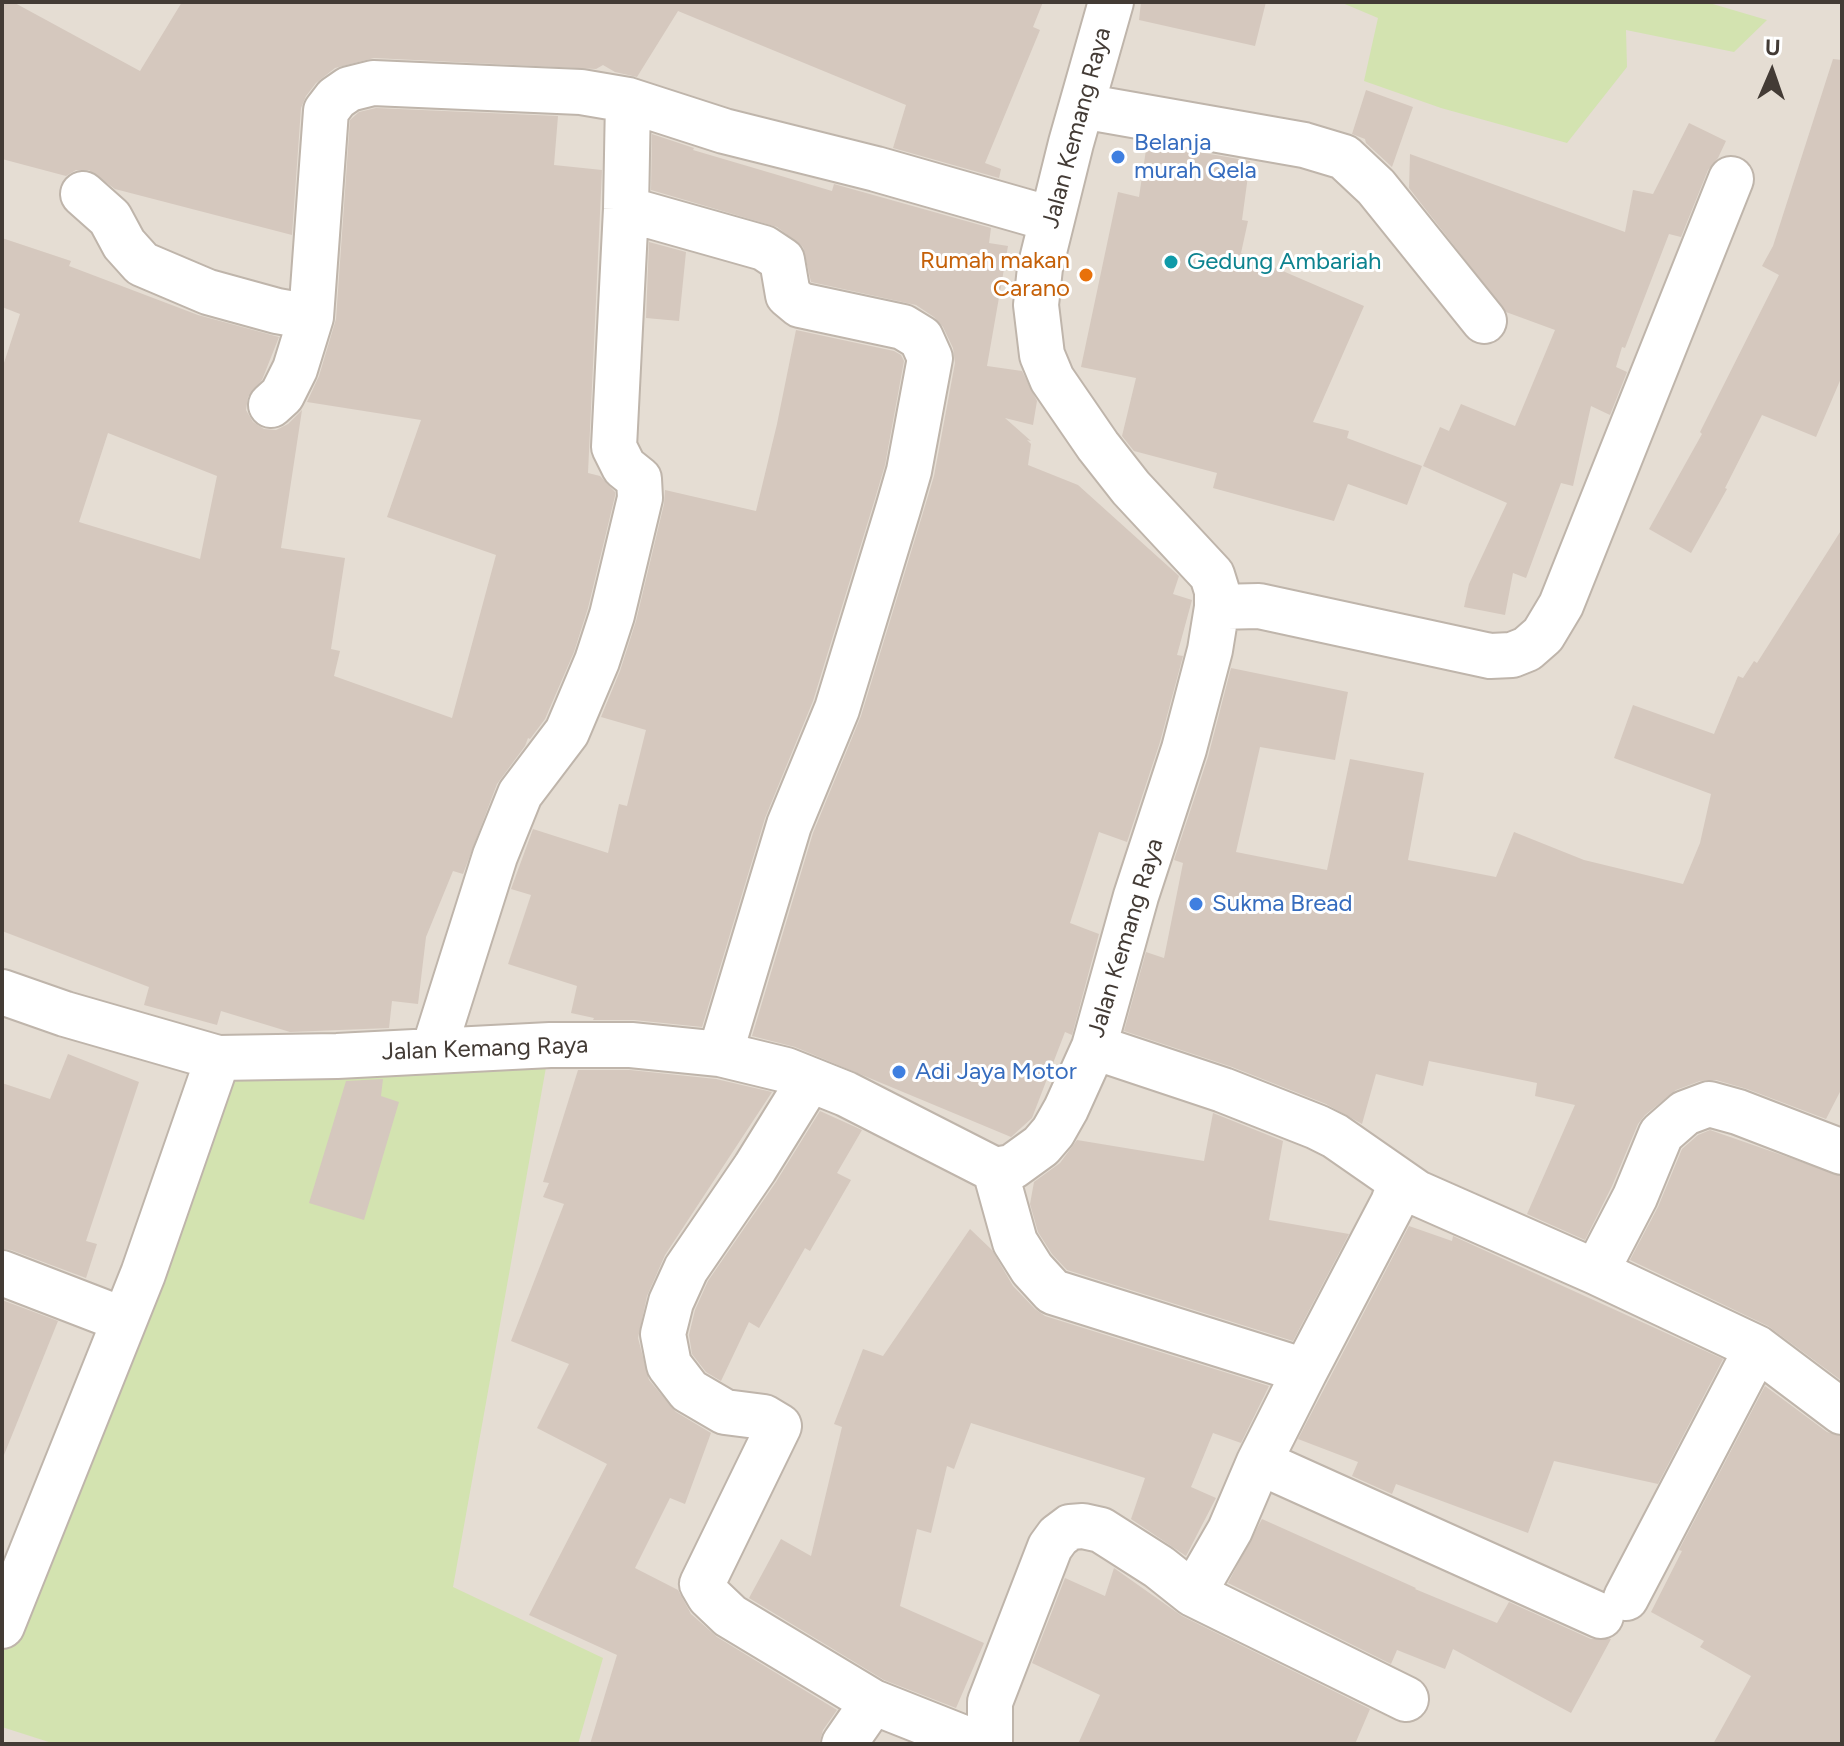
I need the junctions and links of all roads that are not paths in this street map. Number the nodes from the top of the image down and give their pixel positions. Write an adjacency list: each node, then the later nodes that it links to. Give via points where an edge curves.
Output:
1 (1111, 2): 3 (street, Jalan Kemang Raya)
2 (628, 100): 6 (street); 7 (street); 8 (street, via 581,92 404,83 349,89 326,111)
3 (1082, 106): 7 (street, Jalan Kemang Raya); 9 (street, via 1304,145 1344,157 1376,187)
4 (1731, 179): 11 (street, via 1561,605 1543,635 1527,649 1490,656 1259,606)
5 (83, 194): 8 (street, via 110,218 142,264 208,292)
6 (626, 209): 14 (street, via 614,447 624,467 639,479 640,498 597,661 567,732 520,794); 15 (street, via 764,248 782,260 788,295 800,305 903,327 921,338 930,358 898,509 837,709 789,825)
7 (1051, 219): 11 (street, Jalan Kemang Raya, via 1036,305 1042,355 1052,379 1131,488 1212,575)
8 (311, 317): 10 (street, via 295,369)
9 (1484, 321)
10 (271, 405)
11 (1217, 607): 13 (street, Jalan Kemang Raya, via 1184,749)
12 (2, 992): 16 (street, Jalan Kemang Raya)
13 (1094, 1047): 19 (street, Jalan Kemang Raya, via 1053,1132 1028,1158); 20 (street, via 1317,1127)
14 (434, 1049): 15 (street, Jalan Kemang Raya, via 631,1045); 16 (street, Jalan Kemang Raya)
15 (720, 1054): 17 (street, Jalan Kemang Raya)
16 (218, 1058): 23 (street)
17 (809, 1081): 19 (street, Jalan Kemang Raya, via 846,1094); 31 (street, via 686,1269 663,1334 669,1365 689,1391 725,1412 764,1417 779,1426 702,1584 730,1616)
18 (1842, 1152): 21 (street, via 1709,1104 1685,1113 1661,1134)
19 (995, 1170): 25 (street, via 1015,1242 1053,1292)
20 (1400, 1183): 21 (street); 25 (street)
21 (1596, 1272): 24 (street)
22 (2, 1273): 23 (street)
23 (124, 1320): 29 (street)
24 (1757, 1348): 26 (street); 27 (street, via 1614,1607)
25 (1305, 1371): 27 (street)
26 (1842, 1412)
27 (1259, 1462): 28 (street, via 1230,1530)
28 (1193, 1594): 30 (street); 34 (street, via 1101,1530 1070,1527 1050,1547 990,1702)
29 (2, 1626)
30 (1406, 1699)
31 (873, 1702): 32 (street); 33 (street)
32 (844, 1744)
33 (979, 1744)
34 (990, 1744)

